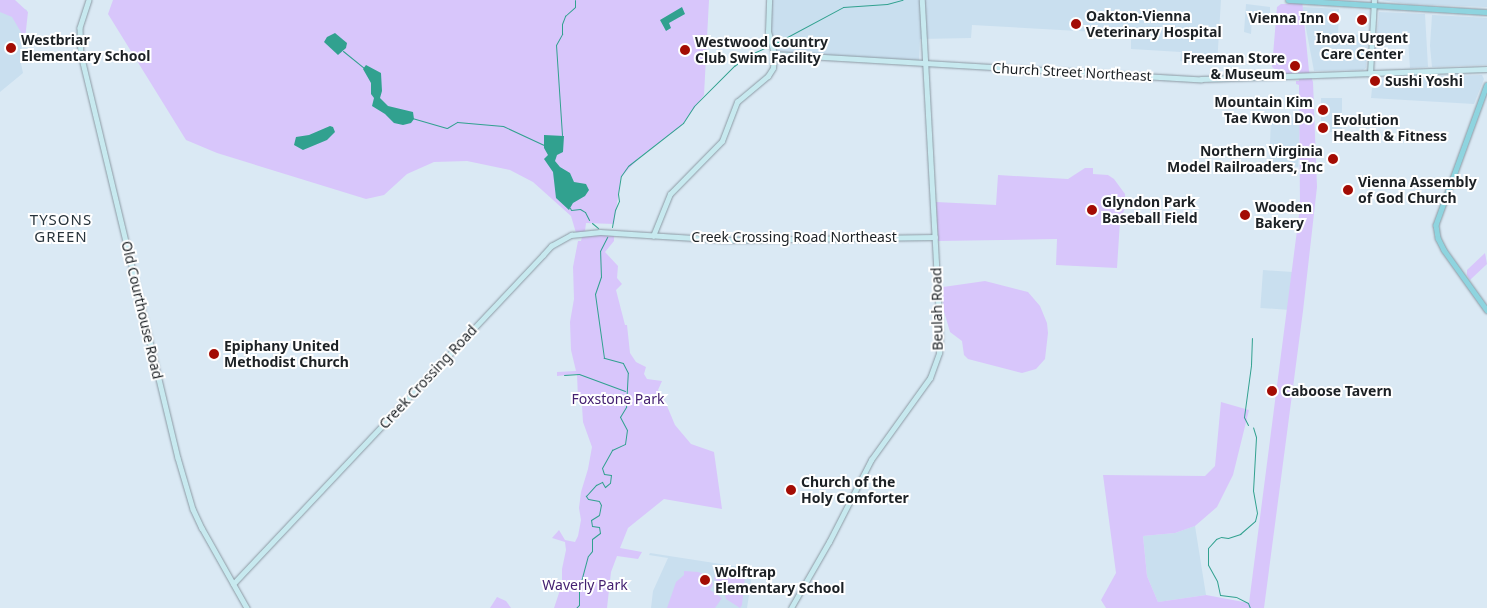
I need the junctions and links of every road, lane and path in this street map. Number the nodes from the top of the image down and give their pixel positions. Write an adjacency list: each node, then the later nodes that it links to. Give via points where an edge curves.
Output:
1 (89, 0): 15 (street, Old Courthouse Road, via 80,28 81,54 160,386 193,509)
2 (769, 0): 7 (street, via 768,32)
3 (922, 0): 8 (street, Beulah Road)
4 (1288, 0): 5 (main road)
5 (1374, 2): 6 (main road); 10 (street)
6 (1487, 12)
7 (774, 54): 8 (street, Church Street Northeast); 12 (street, via 770,72 740,98 733,109 722,141 670,194)
8 (925, 63): 10 (street, Church Street Northeast, via 1201,80); 13 (street, Beulah Road)
9 (1487, 69): 10 (street, Church Street Northeast)
10 (1370, 74)
11 (1487, 85): 14 (main road, via 1436,225 1444,250)
12 (653, 236): 13 (street, Creek Crossing Road Northeast, via 725,240); 15 (street, Creek Crossing Road, via 584,232 551,246)
13 (935, 237): 17 (street, Beulah Road, via 940,337 935,367 874,455)
14 (1487, 310)
15 (233, 584): 16 (street, Old Courthouse Road)
16 (247, 608)
17 (791, 608)

